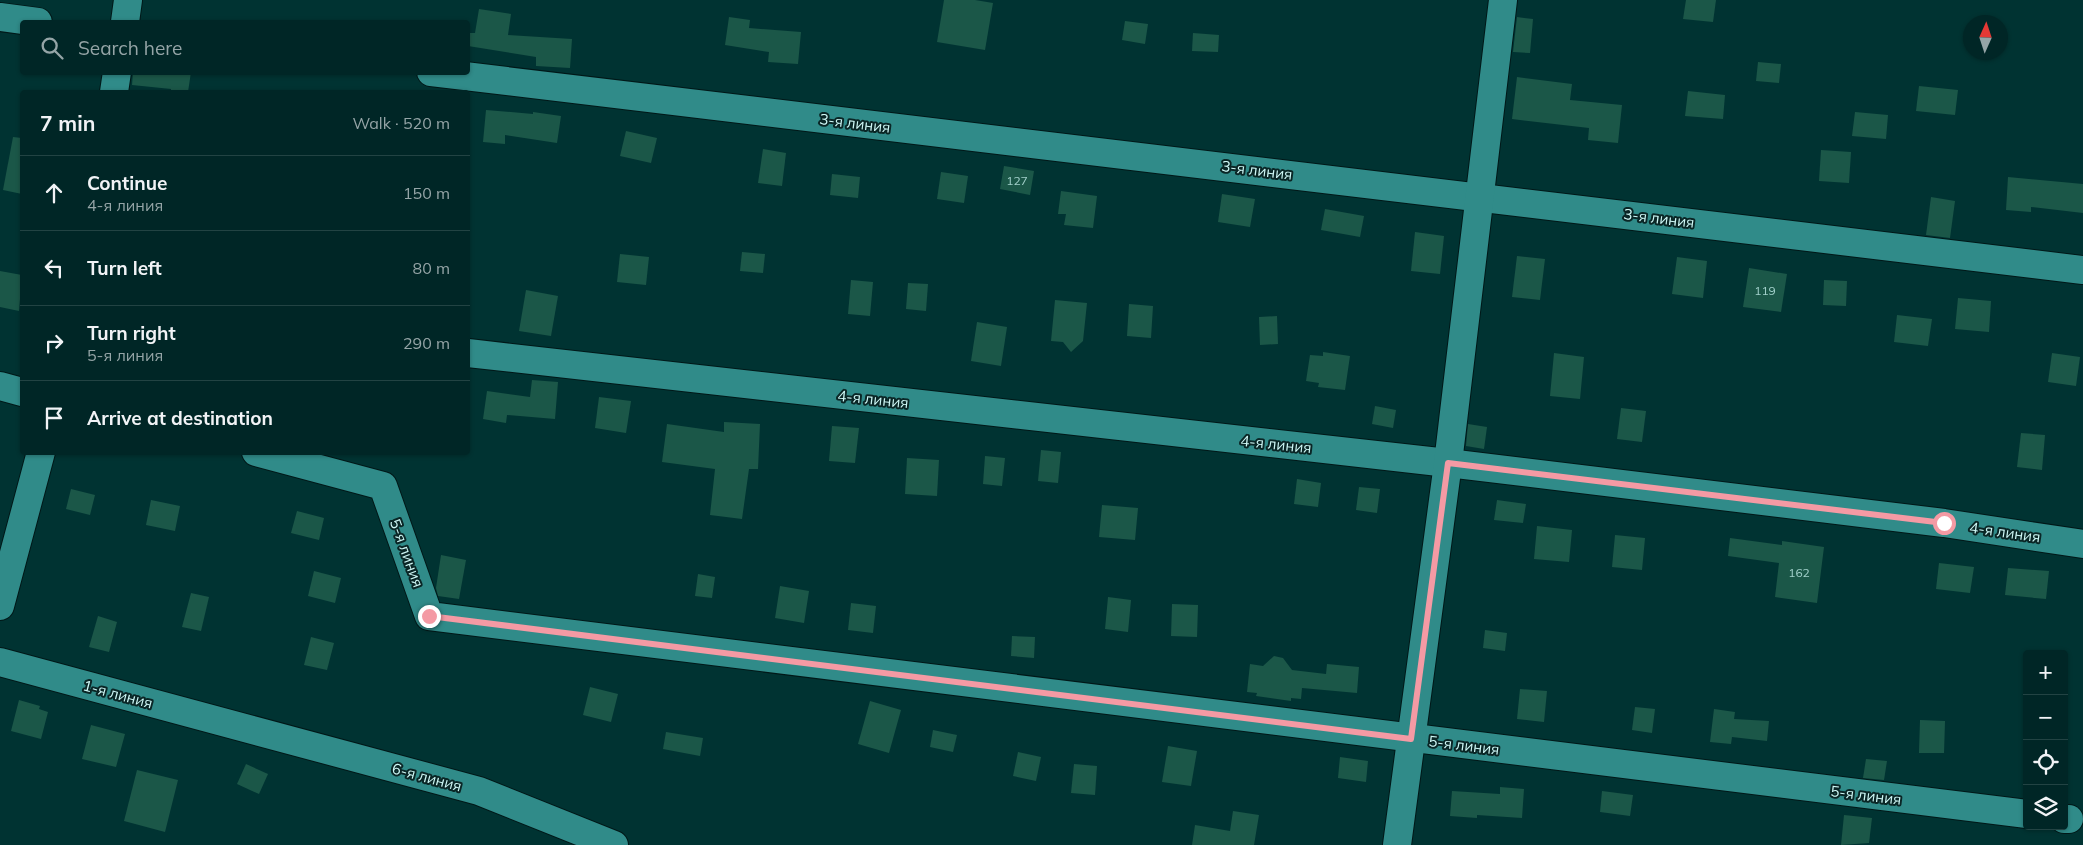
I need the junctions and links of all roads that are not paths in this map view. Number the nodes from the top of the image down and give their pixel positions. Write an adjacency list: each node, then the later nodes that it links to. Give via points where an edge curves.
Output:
1 (128, 0): 5 (street)
2 (1503, 0): 9 (street)
3 (0, 17): 4 (street)
4 (23, 20)
5 (125, 20)
6 (117, 75): 8 (street)
7 (456, 75): 9 (street, 3-я линия)
8 (114, 90)
9 (1479, 196): 10 (street, 3-я линия); 16 (street)
10 (2083, 270)
11 (470, 353): 16 (street, 4-я линия)
12 (0, 386): 13 (street)
13 (20, 391)
14 (39, 455): 18 (street)
15 (267, 455): 21 (street, 5-я линия, via 383,486 429,616)
16 (1448, 463): 17 (street, 4-я линия, via 1944,523); 21 (street)
17 (2083, 544)
18 (0, 606)
19 (0, 662): 20 (street, 1-я линия)
20 (235, 725): 23 (street, 6-я линия, via 479,791)
21 (1411, 739): 22 (street, 5-я линия); 24 (street)
22 (2023, 814)
23 (614, 845)
24 (1397, 845)

